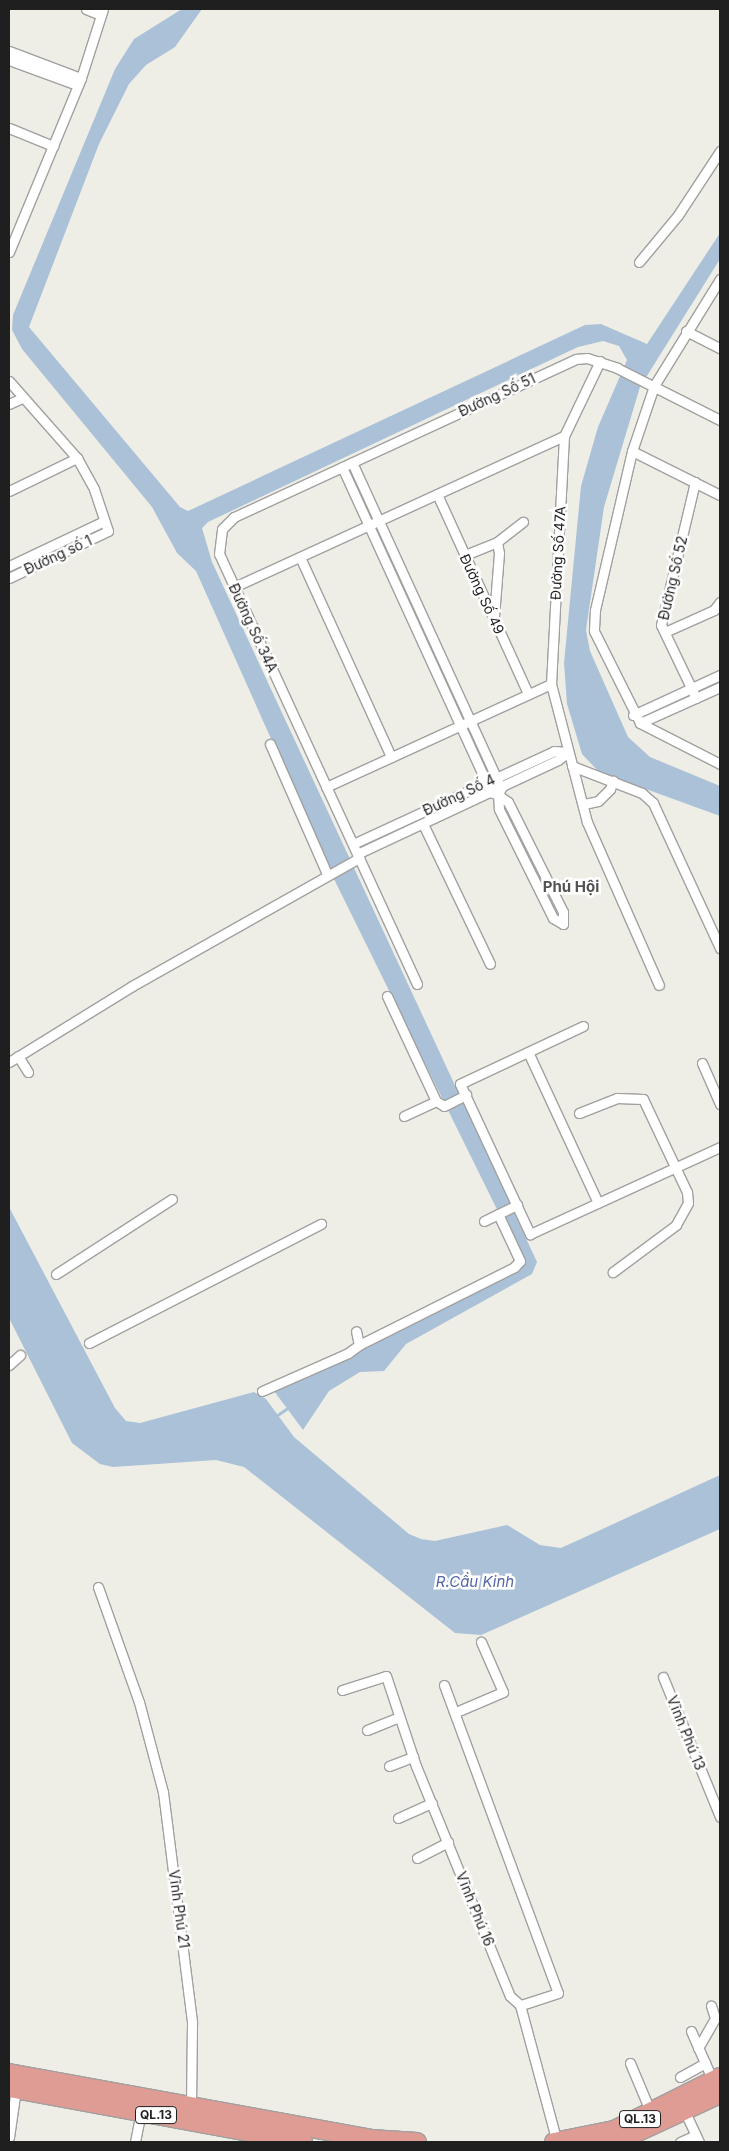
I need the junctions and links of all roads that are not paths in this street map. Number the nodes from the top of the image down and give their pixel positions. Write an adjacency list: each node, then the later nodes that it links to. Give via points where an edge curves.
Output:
1 (86, 9): 2 (street)
2 (102, 12): 5 (street)
3 (9, 51): 5 (street)
4 (9, 60): 5 (street)
5 (79, 81): 7 (street)
6 (9, 128): 7 (street)
7 (53, 146): 9 (street)
8 (720, 151): 10 (street, via 678,215)
9 (9, 252)
10 (639, 262)
11 (720, 280): 12 (street)
12 (686, 331): 13 (street); 16 (street)
13 (720, 348)
14 (600, 361): 16 (street, Đường Số 51); 20 (street, Đường Số 47A); 23 (street, Đường Số 51, via 576,359)
15 (9, 381): 17 (street)
16 (654, 386): 19 (street, Đường Số 51); 21 (street)
17 (22, 398): 18 (street); 22 (street)
18 (9, 404)
19 (720, 420)
20 (564, 436): 27 (street); 43 (street, Đường Số 47A)
21 (632, 451): 25 (street); 48 (street, via 594,631)
22 (77, 458): 26 (street); 29 (street, via 94,489)
23 (352, 462): 24 (street, Đường Số 34A); 30 (street)
24 (342, 467): 32 (street); 38 (street, Đường Số 34A, via 234,516 222,528 219,554)
25 (695, 482): 28 (street); 41 (street, Đường Số 52, via 661,625)
26 (9, 491)
27 (437, 494): 30 (street); 34 (street, Đường Số 49)
28 (720, 495)
29 (104, 521): 36 (street, Đường số 1); 37 (street, Đường số 1, via 108,531)
30 (379, 521): 32 (street); 49 (street)
31 (523, 522): 33 (street)
32 (369, 525): 35 (street); 51 (street)
33 (497, 542): 34 (street); 40 (street)
34 (465, 555): 40 (street, Đường Số 49)
35 (300, 556): 38 (street); 54 (street)
36 (9, 566)
37 (9, 578)
38 (234, 587): 60 (street, Đường Số 34A)
39 (720, 602): 41 (street, via 714,610)
40 (494, 619): 46 (street, Đường Số 49)
41 (664, 632): 45 (street, Đường Số 52)
42 (720, 675): 45 (street)
43 (551, 684): 46 (street); 53 (street, Đường Số 47A)
44 (720, 687): 47 (street)
45 (692, 688): 47 (street, Đường Số 52); 48 (street)
46 (528, 694): 49 (street)
47 (696, 698): 50 (street)
48 (633, 715): 50 (street)
49 (470, 721): 51 (street); 57 (street)
50 (640, 723): 55 (street)
51 (460, 725): 54 (street); 59 (street)
52 (270, 744): 66 (street)
53 (568, 752): 56 (street, Đường Số 47A); 57 (street, Đường Số 4, via 554,751); 61 (street)
54 (391, 757): 60 (street)
55 (720, 764)
56 (572, 766): 58 (street); 62 (street, Đường Số 47A)
57 (496, 778): 59 (street, Đường Số 4); 61 (street)
58 (613, 781): 62 (street, via 610,790 598,801); 67 (street, via 642,793 652,803)
59 (486, 782): 61 (street); 64 (street, Đường Số 4)
60 (326, 787): 64 (street, Đường Số 34A)
61 (497, 792): 61 (street, via 499,809 552,918 563,924 563,912 512,810); 63 (street)
62 (584, 804): 70 (street, Đường Số 47A, via 587,822)
63 (423, 824): 65 (street); 68 (street)
64 (353, 844): 65 (street, Đường Số 34A)
65 (356, 858): 66 (street); 69 (street, Đường Số 34A)
66 (328, 873): 74 (street)
67 (720, 948)
68 (490, 964)
69 (417, 984)
70 (659, 985)
71 (388, 996): 79 (street)
72 (583, 1026): 73 (street)
73 (528, 1052): 78 (street, via 460,1084); 86 (street)
74 (18, 1056): 75 (street); 77 (street)
75 (9, 1062)
76 (702, 1063): 80 (street)
77 (28, 1072)
78 (464, 1097): 79 (street, via 444,1106); 87 (street)
79 (436, 1101): 82 (street)
80 (720, 1104)
81 (579, 1113): 84 (street, via 617,1098 644,1099)
82 (404, 1116)
83 (720, 1147): 84 (street)
84 (676, 1167): 86 (street); 91 (street, via 688,1197 684,1214 660,1239)
85 (172, 1199): 92 (street)
86 (598, 1203): 87 (street, via 530,1234)
87 (515, 1206): 88 (street)
88 (498, 1214): 89 (street); 95 (street, via 520,1261 515,1267)
89 (484, 1221)
90 (321, 1224): 94 (street)
91 (613, 1272)
92 (56, 1274)
93 (356, 1331): 95 (street)
94 (89, 1343)
95 (359, 1346): 98 (street)
96 (20, 1355): 97 (street)
97 (9, 1365)
98 (262, 1391)
99 (98, 1587): 126 (street, Vĩnh Phú 21, via 139,1702 163,1792 182,1920 192,2022)
100 (481, 1642): 104 (street, via 503,1692)
101 (663, 1676): 109 (street, Vĩnh Phú 13)
102 (444, 1685): 104 (street)
103 (342, 1690): 105 (street, Vĩnh Phú 16, via 386,1676)
104 (456, 1712): 115 (street, via 558,1993)
105 (400, 1717): 106 (street); 107 (street, Vĩnh Phú 16)
106 (367, 1730)
107 (414, 1758): 108 (street); 110 (street, Vĩnh Phú 16)
108 (389, 1766)
109 (717, 1798): 111 (street, Vĩnh Phú 13)
110 (432, 1803): 112 (street); 113 (street, Vĩnh Phú 16)
111 (720, 1817)
112 (398, 1818)
113 (448, 1842): 114 (street); 115 (street, Vĩnh Phú 16, via 510,1996)
114 (417, 1858)
115 (520, 2005): 133 (street, Vĩnh Phú 16)
116 (711, 2006): 118 (street, via 715,2018)
117 (691, 2031): 118 (street)
118 (698, 2048): 120 (street)
119 (630, 2063): 127 (street)
120 (705, 2063): 121 (street); 123 (street)
121 (680, 2077)
122 (11, 2083): 124 (highway, QL.13); 126 (highway, QL.13); 128 (street)
123 (718, 2084): 125 (highway, QL.13); 127 (highway, QL.13)
124 (141, 2112): 126 (highway, QL.13); 130 (street)
125 (685, 2112): 129 (street); 134 (highway, QL.13)
126 (190, 2113): 131 (highway, QL.13); 132 (highway, QL.13, via 371,2139)
127 (651, 2113): 133 (highway, QL.13, via 614,2130)
128 (9, 2138)
129 (698, 2139): 135 (street)
130 (135, 2142)
131 (304, 2142)
132 (417, 2142)
133 (555, 2142)
134 (616, 2142)
135 (680, 2142)

